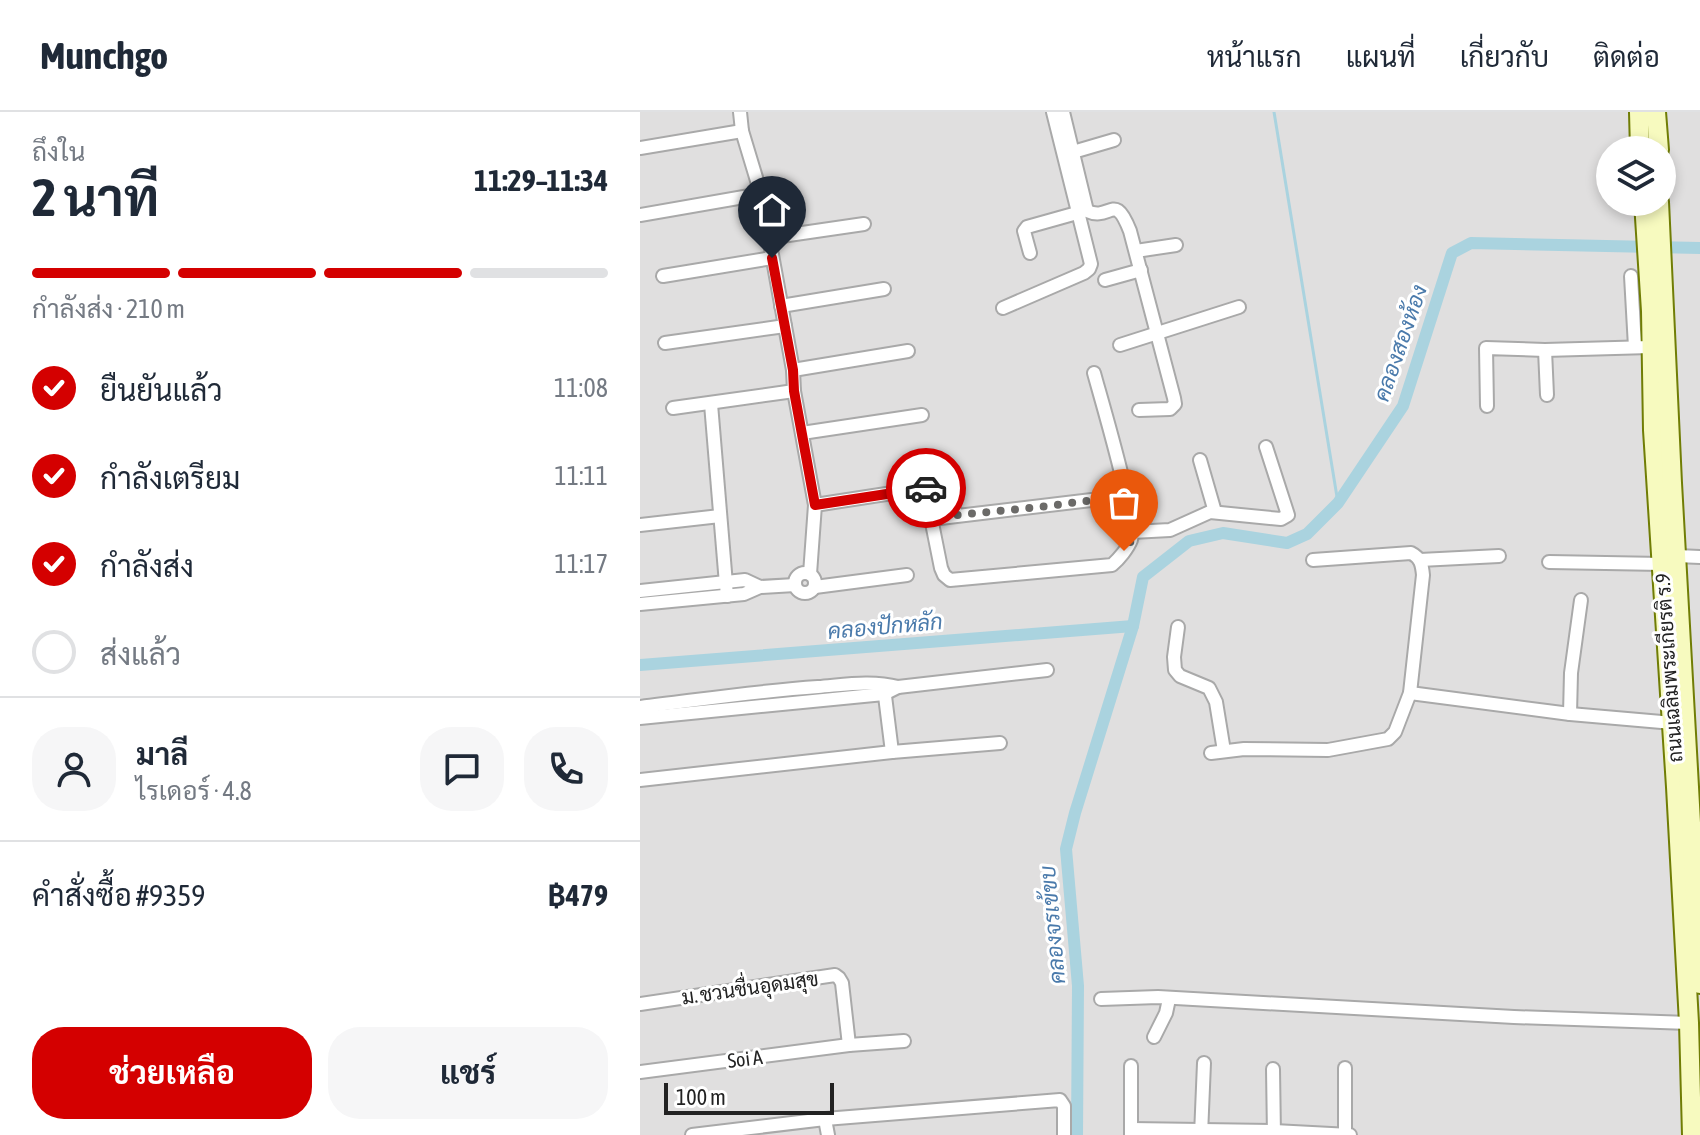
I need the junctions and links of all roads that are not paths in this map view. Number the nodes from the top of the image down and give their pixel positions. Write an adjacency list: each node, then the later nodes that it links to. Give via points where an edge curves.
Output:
1 (740, 112): 6 (street)
2 (1053, 112): 13 (street)
3 (1063, 112): 11 (street)
4 (1639, 112): 7 (main road)
5 (1656, 112): 8 (main road)
6 (742, 131): 10 (street); 12 (street)
7 (1640, 136)
8 (1658, 136)
9 (1114, 140): 11 (street)
10 (640, 148)
11 (1073, 152): 20 (street, via 1087,211 1119,210)
12 (761, 194): 14 (street); 18 (street)
13 (1077, 213): 21 (street, via 1027,227); 30 (street, via 1089,269)
14 (640, 215)
15 (1646, 216): 31 (main road, ถนนเฉลิมพระเกียรติ ร.9)
16 (1659, 216): 31 (main road, ถนนเฉลิมพระเกียรติ ร.9)
17 (864, 224): 18 (street)
18 (768, 238): 22 (street)
19 (1176, 245): 20 (street)
20 (1136, 251): 23 (street)
21 (1030, 253)
22 (772, 258): 24 (street); 28 (street)
23 (1141, 270): 26 (street); 33 (street)
24 (663, 276)
25 (1631, 276): 36 (street)
26 (1105, 280)
27 (884, 289): 28 (street)
28 (781, 306): 32 (street)
29 (1239, 307): 33 (street)
30 (1003, 308)
31 (1658, 310): 36 (main road, ถนนเฉลิมพระเกียรติ ร.9); 64 (main road, ถนนเฉลิมพระเกียรติ ร.9)
32 (785, 326): 34 (street); 39 (street)
33 (1157, 334): 35 (street); 46 (street, via 1175,404 1170,409)
34 (665, 343)
35 (1120, 345)
36 (1643, 347): 37 (street); 64 (main road, ถนนเฉลิมพระเกียรติ ร.9)
37 (1545, 350): 42 (street); 44 (street, via 1486,348)
38 (908, 351): 39 (street)
39 (793, 370): 41 (street)
40 (1094, 373): 52 (street)
41 (794, 391): 43 (street); 48 (street)
42 (1547, 395)
43 (711, 404): 45 (street); 56 (street)
44 (1487, 406)
45 (673, 408)
46 (1139, 410)
47 (922, 415): 48 (street)
48 (802, 433): 53 (street)
49 (1266, 447): 54 (street, via 1288,515 1281,519)
50 (1200, 460): 54 (street)
51 (925, 488): 53 (street); 55 (street, via 948,499); 57 (street)
52 (1125, 496): 55 (street); 59 (street)
53 (815, 505): 66 (street)
54 (1215, 512): 59 (street, via 1170,530)
55 (957, 515): 57 (street)
56 (720, 516): 58 (street); 68 (street)
57 (932, 519): 59 (street, via 941,568 950,580 1112,565)
58 (640, 525)
59 (1132, 532)
60 (1416, 556): 61 (street); 63 (street); 79 (street, via 1423,575)
61 (1499, 556)
62 (1700, 557): 64 (street)
63 (1313, 560)
64 (1669, 560): 65 (street); 84 (main road, ถนนเฉลิมพระเกียรติ ร.9); 88 (main road, ถนนเฉลิมพระเกียรติ ร.9)
65 (1549, 562)
66 (810, 574): 69 (street, via 799,575); 71 (street)
67 (907, 575): 71 (street)
68 (726, 582): 70 (street, via 745,580); 72 (street); 73 (street)
69 (795, 585): 70 (street); 71 (street, via 804,594)
70 (760, 587): 73 (street)
71 (815, 587)
72 (640, 591)
73 (727, 596): 75 (street)
74 (1581, 600): 82 (street)
75 (640, 604)
76 (1178, 627): 79 (street, via 1175,670 1209,688 1216,702 1218,752 1328,750 1388,739)
77 (1047, 670): 78 (street)
78 (884, 688): 80 (street, via 800,688); 86 (street)
79 (1410, 693): 82 (street)
80 (724, 702): 81 (street); 83 (street)
81 (640, 707)
82 (1570, 714): 84 (street)
83 (640, 718)
84 (1673, 723): 93 (main road, ถนนเฉลิมพระเกียรติ ร.9)
85 (1000, 743): 86 (street)
86 (892, 752): 87 (street)
87 (640, 780)
88 (1700, 970): 89 (main road, ถนนเฉลิมพระเกียรติ ร.9)
89 (1700, 984)
90 (1101, 999): 91 (street)
91 (1169, 999): 93 (street); 94 (street)
92 (640, 1004): 96 (street, ม. ชวนชื่นอุดมสุข, via 835,975 842,983)
93 (1689, 1023): 110 (main road, ถนนเฉลิมพระเกียรติ ร.9)
94 (1154, 1037)
95 (904, 1041): 96 (street, Soi A)
96 (849, 1045): 101 (street, Soi A)
97 (1204, 1063): 104 (street)
98 (1131, 1066): 103 (street)
99 (1345, 1068): 109 (street)
100 (1273, 1069): 105 (street)
101 (640, 1072)
102 (825, 1119): 106 (street); 107 (street); 108 (street, via 1060,1100)
103 (1131, 1132): 104 (street)
104 (1201, 1132): 105 (street)
105 (1274, 1133): 109 (street)
106 (692, 1135)
107 (828, 1135)
108 (1064, 1135)
109 (1347, 1135)
110 (1692, 1135)

